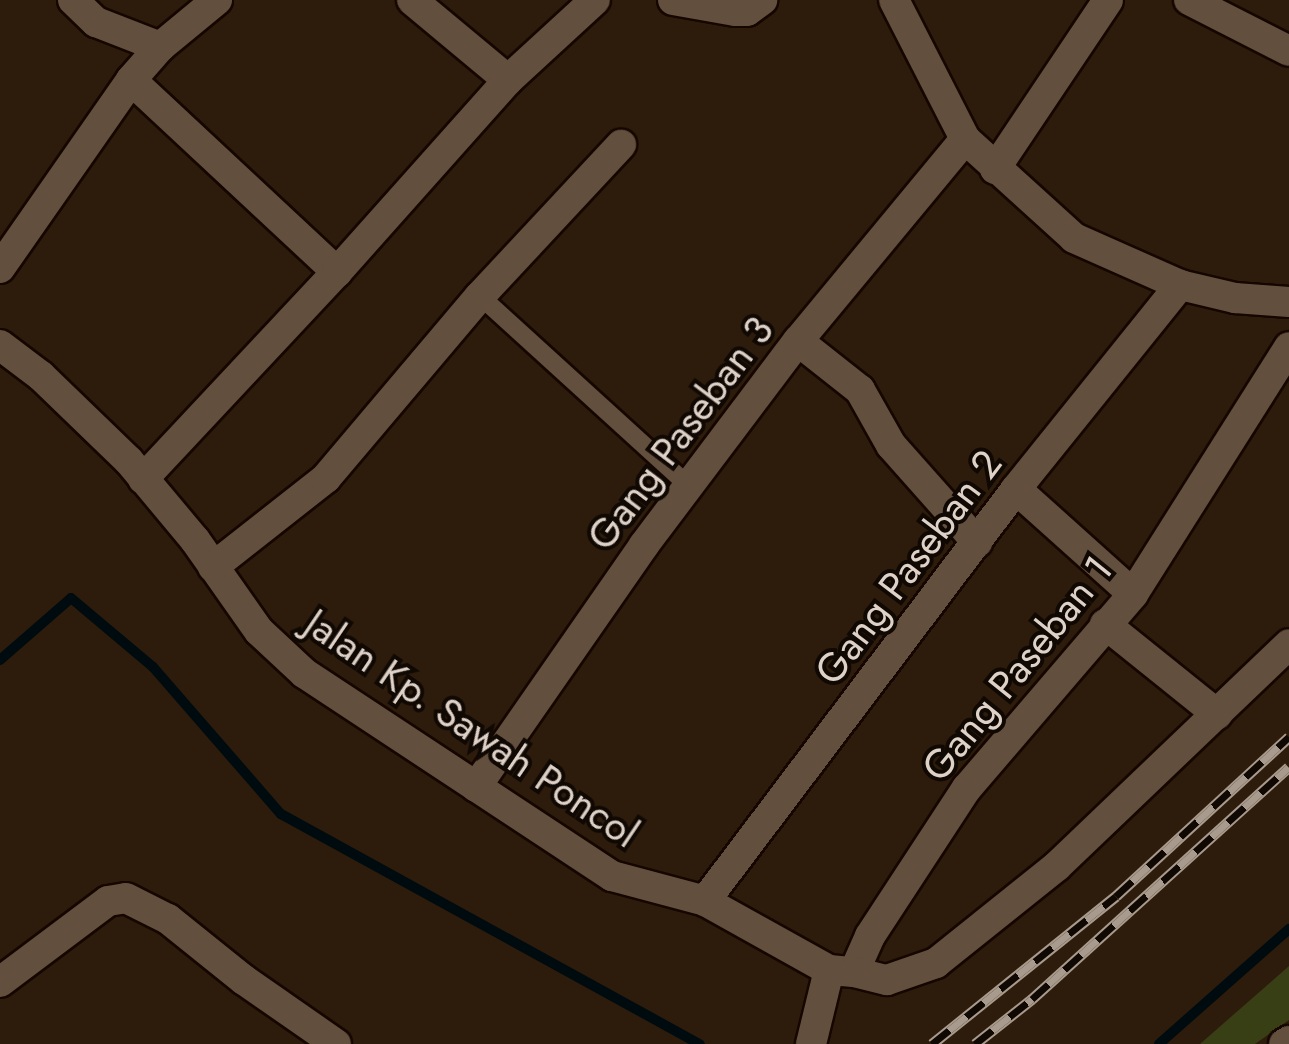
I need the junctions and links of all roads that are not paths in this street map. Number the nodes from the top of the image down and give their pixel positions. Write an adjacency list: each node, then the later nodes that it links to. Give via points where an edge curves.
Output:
1 (72, 0): 10 (street, via 96,22)
2 (217, 0): 10 (street)
3 (412, 0): 13 (street)
4 (595, 0): 13 (street)
5 (673, 0): 6 (street, via 746,11)
6 (762, 0)
7 (894, 0): 14 (street)
8 (1108, 0): 16 (street)
9 (1189, 0): 11 (street)
10 (160, 47): 12 (street)
11 (1289, 51)
12 (131, 80): 17 (street); 18 (street)
13 (508, 80): 18 (street)
14 (965, 139): 16 (street); 22 (street, Gang Paseban 3)
15 (621, 145): 20 (street)
16 (995, 170): 19 (street, via 1074,238)
17 (0, 268)
18 (337, 272): 25 (street)
19 (1180, 285): 21 (street); 27 (street, Gang Paseban 2)
20 (480, 296): 26 (lane); 29 (street, via 326,478)
21 (1289, 302)
22 (798, 342): 26 (street, Gang Paseban 3); 28 (street, via 860,390 891,445)
23 (0, 344): 25 (street, Jalan Kp. Sawah Poncol)
24 (1289, 347): 30 (street, Gang Paseban 1)
25 (143, 479): 29 (street, Jalan Kp. Sawah Poncol)
26 (690, 487): 34 (street, Gang Paseban 3)
27 (1016, 489): 28 (street, Gang Paseban 2); 30 (street)
28 (978, 542): 35 (street, Gang Paseban 2)
29 (212, 568): 34 (street, Jalan Kp. Sawah Poncol, via 260,632 304,673)
30 (1133, 594): 31 (street, Gang Paseban 1)
31 (1105, 624): 33 (street); 36 (street, Gang Paseban 1, via 968,788)
32 (1289, 644): 33 (street)
33 (1217, 714): 36 (street, via 1056,866 936,963 887,980)
34 (476, 787): 35 (street, Jalan Kp. Sawah Poncol, via 612,876)
35 (705, 901): 36 (street, Jalan Kp. Sawah Poncol)
36 (842, 971): 38 (street, Gang Paseban 1)
37 (0, 982): 39 (street, via 108,900 126,898 168,919)
38 (812, 1041)
39 (336, 1044)

